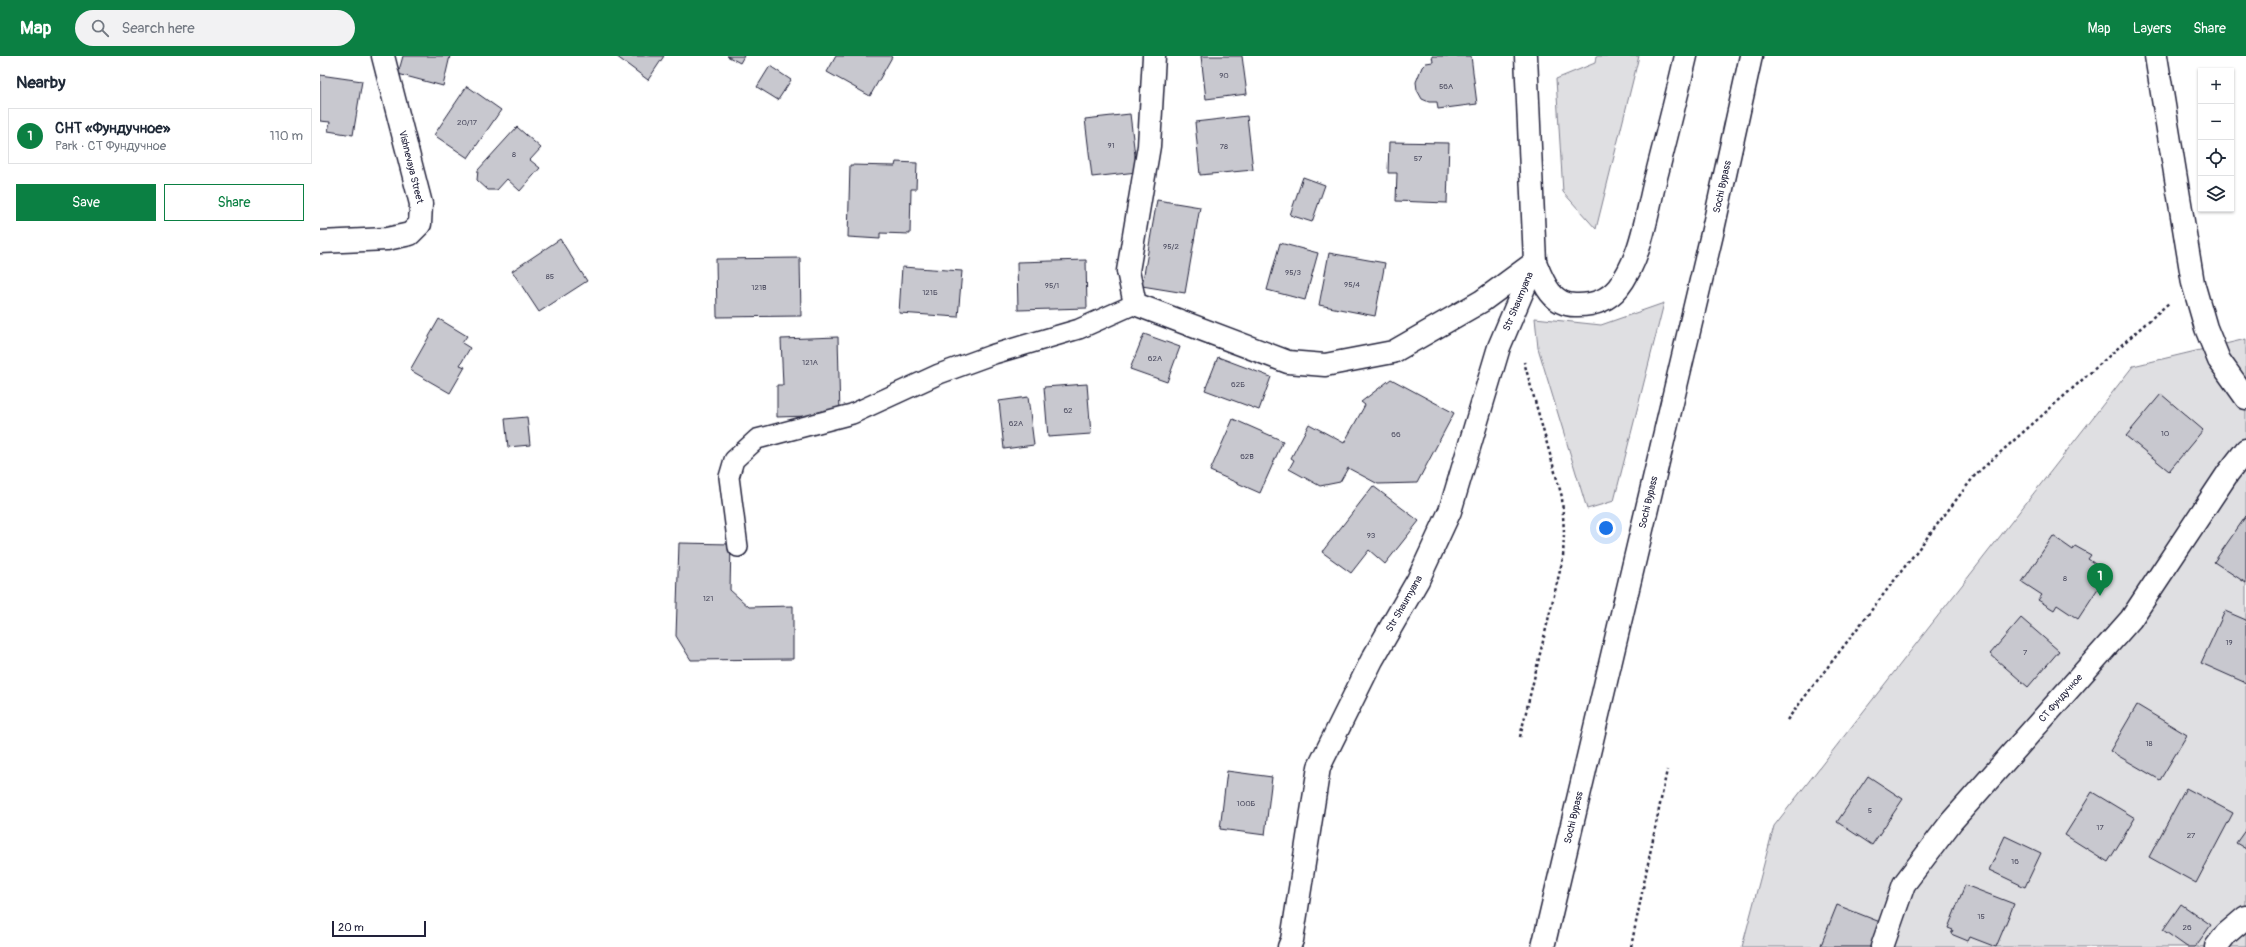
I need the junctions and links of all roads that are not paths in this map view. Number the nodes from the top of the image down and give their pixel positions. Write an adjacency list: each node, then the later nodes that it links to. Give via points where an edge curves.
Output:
1 (383, 56): 7 (main road, Vishnevaya Street, via 421,204 420,224 410,234 387,239)
2 (1154, 56): 9 (main road, via 1149,146 1128,271)
3 (1526, 56): 8 (main road)
4 (1686, 56): 8 (main road, via 1640,239 1629,269 1618,288 1604,300 1590,305 1575,306 1562,302 1545,288)
5 (1751, 56): 15 (main road, Sochi Bypass, via 1708,250)
6 (2156, 56): 10 (main road, via 2193,283 2206,328 2219,360)
7 (320, 242)
8 (1535, 262): 9 (main road, via 1482,301 1393,352 1325,365 1288,362); 14 (main road, Str Shaumyana, via 1499,347 1450,511 1418,580 1372,660 1319,767)
9 (1135, 304): 12 (lane, via 1080,329 994,354 939,374 852,414 757,439 734,460 729,477)
10 (2246, 398)
11 (2246, 450): 16 (main road, СТ Фундучное, via 2131,619 1952,821 1904,884)
12 (738, 547)
13 (2246, 917): 17 (main road, via 2226,934)
14 (1289, 947)
15 (1543, 947)
16 (1882, 947)
17 (2216, 947)

